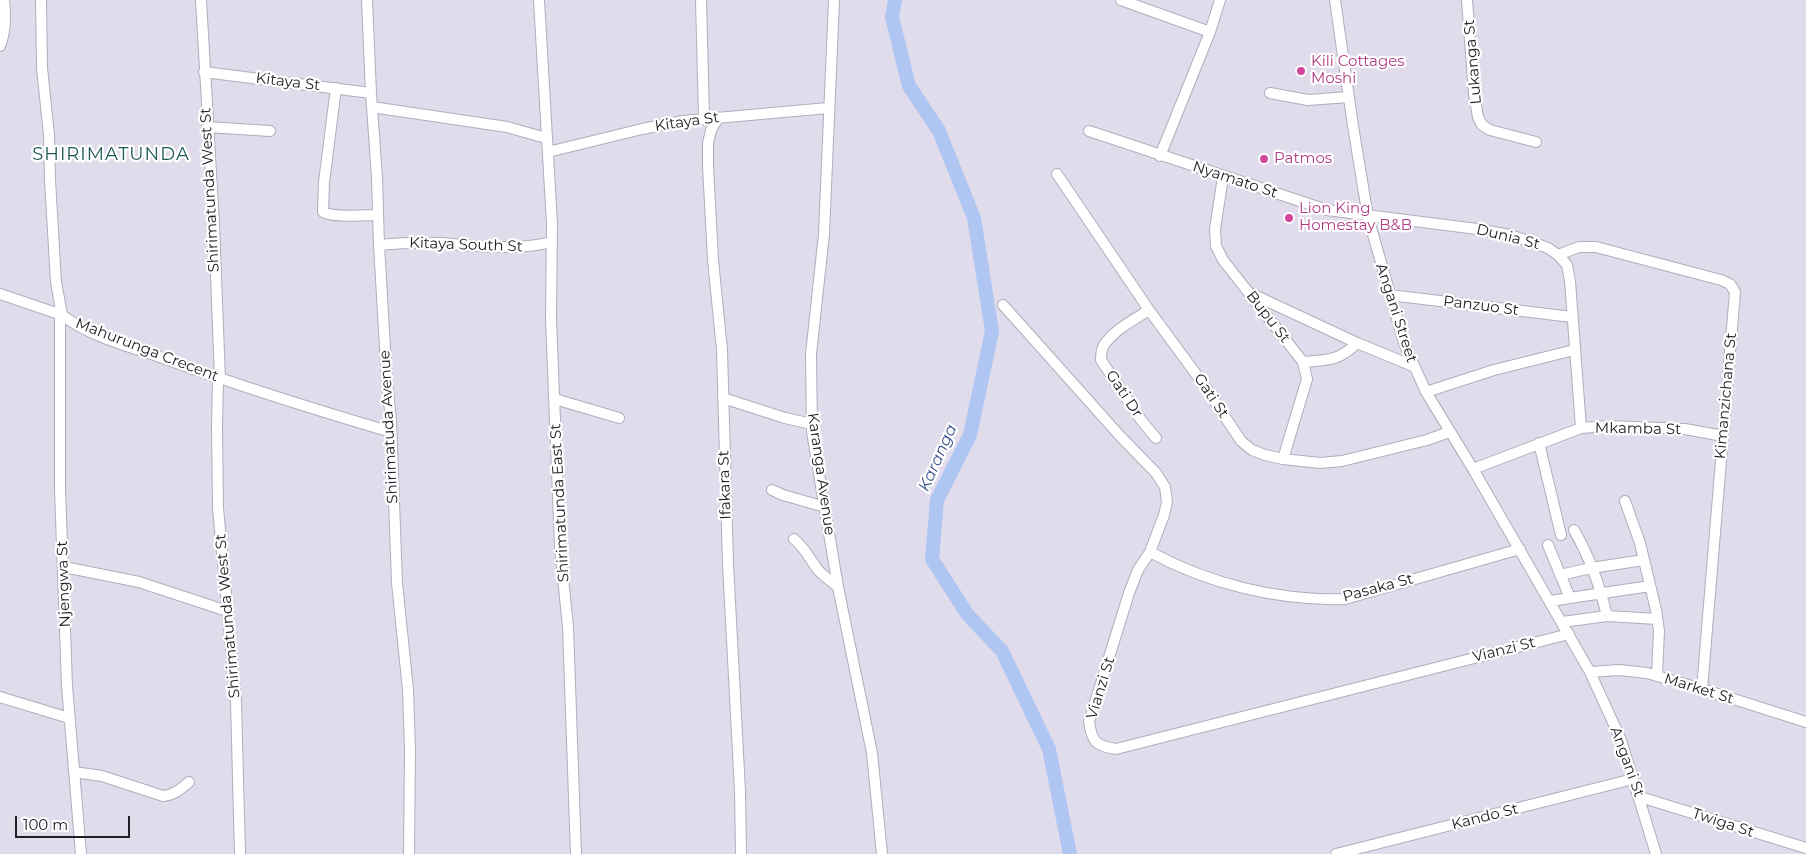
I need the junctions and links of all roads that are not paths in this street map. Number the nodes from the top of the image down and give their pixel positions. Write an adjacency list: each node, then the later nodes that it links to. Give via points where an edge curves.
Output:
1 (4, 0): 13 (street, via 6,24)
2 (41, 0): 42 (street, Mahurunga Crecent, via 42,68 50,135 56,282)
3 (201, 0): 14 (street, Shirimatunda West St)
4 (367, 0): 16 (street, Shirimatuda Avenue)
5 (539, 0): 26 (street, Shirimatunda East St)
6 (701, 0): 21 (street)
7 (834, 0): 20 (street, Karanga Avenue)
8 (1121, 0): 12 (street)
9 (1220, 0): 12 (street)
10 (1335, 0): 18 (street, Angani Street)
11 (1467, 0): 27 (street, Lukanga St, via 1478,117 1490,130)
12 (1210, 32): 29 (street)
13 (0, 46)
14 (204, 72): 15 (street, Kitaya St); 23 (street, Shirimatunda West St)
15 (336, 88): 16 (street, Kitaya St); 32 (street, via 323,212)
16 (371, 93): 19 (street, Shirimatuda Avenue)
17 (1270, 93): 18 (street, via 1308,100)
18 (1349, 97): 33 (street, Angani Street)
19 (372, 107): 26 (street, via 507,127); 32 (street, Shirimatuda Avenue)
20 (828, 108): 22 (street, Kitaya St); 53 (street, Karanga Avenue, via 824,234 811,354)
21 (704, 118): 22 (street, Kitaya St); 28 (street, Kitaya St)
22 (718, 118): 50 (street, Ifakara St, via 708,143 708,166)
23 (207, 127): 24 (street); 48 (street, Shirimatunda West St)
24 (270, 131)
25 (1089, 131): 29 (street, Nyamato St)
26 (546, 138): 28 (street, Shirimatunda East St)
27 (1536, 142)
28 (548, 152): 34 (street, Shirimatunda East St)
29 (1160, 156): 31 (street, Nyamato St)
30 (1057, 174): 41 (street, Gati St)
31 (1223, 177): 33 (street, Nyamato St, via 1327,210); 37 (street, Bupu St, via 1215,229 1216,246 1223,260)
32 (378, 216): 35 (street, Shirimatuda Avenue)
33 (1368, 217): 36 (street, Dunia St, via 1486,230 1534,243); 39 (street, Angani Street)
34 (552, 242): 35 (street, Kitaya South St, via 499,248 411,242); 51 (street, Shirimatunda East St)
35 (379, 245): 55 (street, Shirimatuda Avenue)
36 (1558, 255): 43 (street, Dunia St, via 1567,265); 57 (street, Kimanzichana St, via 1579,247 1596,247 1730,284 1735,292)
37 (1251, 293): 44 (street); 46 (street, Bupu St)
38 (0, 294): 42 (street)
39 (1390, 295): 43 (street, Panzuo St); 47 (street, Angani Street)
40 (1003, 305): 70 (street, Vianzi St, via 1156,473 1165,487 1167,502 1164,515)
41 (1149, 310): 58 (street, Gati Dr, via 1114,334 1101,350 1102,360); 60 (street, Gati St, via 1241,442 1252,450)
42 (61, 314): 48 (street, Mahurunga Crecent, via 107,338); 72 (street, Njengwa St, via 60,489)
43 (1572, 318): 45 (street, Dunia St)
44 (1357, 343): 46 (street, via 1340,357); 47 (street)
45 (1574, 350): 49 (street, via 1494,370); 54 (street, Dunia St)
46 (1304, 362): 60 (street, via 1307,379)
47 (1413, 366): 49 (street, Angani Street)
48 (219, 379): 55 (street, Mahurunga Crecent); 80 (street, Shirimatunda West St, via 218,508)
49 (1426, 392): 56 (street, Angani Street)
50 (723, 398): 53 (street); 101 (street, Ifakara St)
51 (555, 400): 52 (street); 100 (street, Shirimatunda East St)
52 (618, 418)
53 (812, 424): 64 (street, Karanga Avenue)
54 (1581, 428): 57 (street, Mkamba St, via 1685,429); 59 (street, Mkamba St)
55 (391, 432): 99 (street, Shirimatuda Avenue, via 397,583 408,690)
56 (1449, 432): 60 (street, Gati St, via 1342,461 1320,463); 61 (street, Angani Street)
57 (1723, 436): 87 (street, Kimanzichana St)
58 (1156, 438)
59 (1539, 443): 61 (street, Mkamba St); 66 (street)
60 (1283, 459)
61 (1473, 469): 69 (street, Angani Street)
62 (772, 490): 64 (street)
63 (1625, 501): 71 (street)
64 (825, 507): 76 (street, Karanga Avenue)
65 (1574, 530): 73 (street)
66 (1561, 535)
67 (794, 539): 76 (street)
68 (1548, 545): 74 (street)
69 (1520, 549): 70 (street, Pasaka St, via 1345,599 1319,600 1233,585 1192,572); 79 (street, Angani Street)
70 (1150, 552): 84 (street, Vianzi St, via 1138,570 1129,594 1089,722 1091,734 1104,747 1116,749)
71 (1644, 560): 73 (street); 75 (street)
72 (64, 567): 80 (street, via 139,582); 89 (street, Njengwa St)
73 (1591, 568): 74 (street); 77 (street)
74 (1560, 574): 78 (street)
75 (1650, 586): 77 (street); 82 (street)
76 (838, 587): 102 (street, Karanga Avenue, via 872,753)
77 (1602, 593): 78 (street); 81 (street)
78 (1570, 598): 79 (street)
79 (1550, 601): 83 (street, Angani Street)
80 (227, 611): 98 (street, Shirimatunda West St, via 236,702)
81 (1607, 616): 82 (street); 83 (street)
82 (1657, 618): 86 (street)
83 (1562, 622): 84 (street, Angani Street)
84 (1569, 634): 85 (street, Angani Street)
85 (1590, 672): 86 (street, Market St, via 1619,670); 92 (street, Angani St)
86 (1657, 676): 87 (street, Market St)
87 (1702, 689): 90 (street, Market St)
88 (0, 697): 89 (street)
89 (69, 718): 91 (street, Njengwa St)
90 (1806, 722)
91 (74, 772): 93 (street, via 102,776 163,796 170,796); 97 (street, Njengwa St)
92 (1633, 779): 94 (street, Angani St); 103 (street, Kando St)
93 (189, 782)
94 (1640, 797): 95 (street, Twiga St); 104 (street, Angani St)
95 (1784, 842): 96 (street, Twiga St); 105 (street)
96 (1806, 848)
97 (81, 854)
98 (240, 854)
99 (409, 854)
100 (576, 854)
101 (742, 854)
102 (882, 854)
103 (1336, 854)
104 (1656, 854)
105 (1787, 854)

